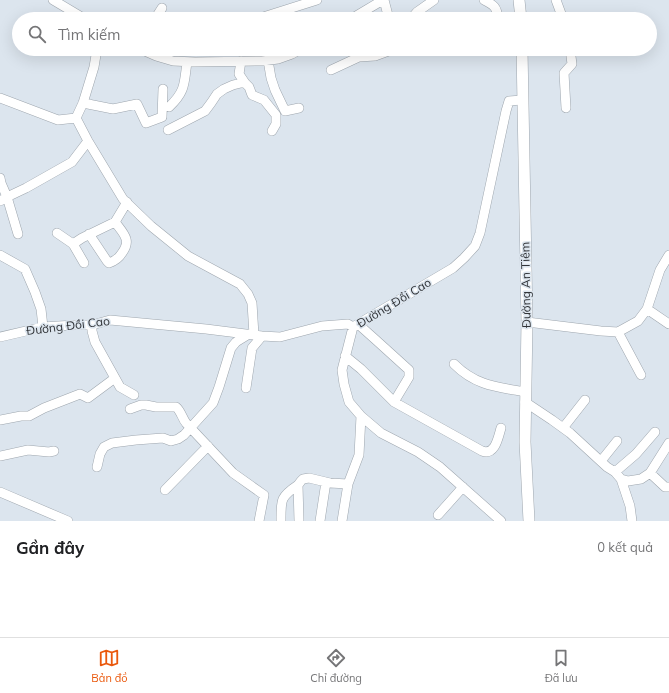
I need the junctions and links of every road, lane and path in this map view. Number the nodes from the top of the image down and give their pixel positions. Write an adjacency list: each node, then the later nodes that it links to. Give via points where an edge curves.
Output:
1 (53, 0): 9 (street)
2 (317, 0): 11 (street)
3 (384, 0): 12 (street); 13 (street)
4 (434, 0): 14 (street)
5 (484, 0): 15 (street, via 494,5)
6 (519, 0): 16 (main road)
7 (556, 0): 17 (street)
8 (162, 8): 10 (street)
9 (73, 12)
10 (160, 12)
11 (279, 12)
12 (363, 12)
13 (387, 12)
14 (417, 12)
15 (497, 12)
16 (520, 12)
17 (560, 12)
18 (96, 56): 32 (street)
19 (156, 56): 26 (street)
20 (286, 56): 24 (street)
21 (374, 56): 27 (street, via 359,57)
22 (522, 56): 31 (main road, Đường An Tiêm)
23 (571, 56): 35 (street, via 572,64 564,73)
24 (268, 60): 25 (street); 34 (street, via 275,90 286,111)
25 (241, 61): 26 (street); 28 (street, via 239,74)
26 (187, 62): 33 (street, via 181,94)
27 (331, 70)
28 (244, 83): 37 (street, via 224,89 217,94 205,111); 38 (street, via 252,95 264,100 276,115 276,124)
29 (163, 89): 32 (street, via 162,117 146,123 137,104 113,109)
30 (0, 98): 36 (street, via 58,120)
31 (522, 100): 52 (main road, Đường An Tiêm); 55 (street, Đường Đồi Cao, via 509,101 486,211 475,246 453,268)
32 (83, 103): 36 (street)
33 (169, 107)
34 (299, 108)
35 (566, 108)
36 (76, 118): 39 (street)
37 (168, 130)
38 (272, 131)
39 (88, 141): 41 (street, via 72,162); 42 (street)
40 (0, 178): 41 (street)
41 (4, 199): 45 (street)
42 (126, 202): 43 (street); 58 (street, via 188,256 240,284 252,303)
43 (115, 222): 46 (street); 46 (street, via 126,237 127,243 122,255 112,263 107,261)
44 (56, 233): 47 (street)
45 (18, 234)
46 (89, 234): 47 (street)
47 (73, 244): 50 (street)
48 (0, 255): 56 (street, via 25,269 41,309)
49 (669, 255): 51 (street, via 660,270)
50 (84, 263)
51 (647, 309): 53 (street); 57 (street, via 638,321)
52 (526, 322): 57 (street); 66 (main road, Đường An Tiêm)
53 (669, 324)
54 (92, 325): 56 (street, Đường Đồi Cao); 58 (street, Đường Đồi Cao, via 110,320); 63 (street, via 95,342)
55 (355, 326): 58 (street, Đường Đồi Cao, via 322,326 280,337); 60 (street); 68 (street, via 378,341 410,370 409,377)
56 (43, 327): 59 (street, Đường Đồi Cao)
57 (618, 332): 62 (street)
58 (255, 335): 64 (street); 72 (street, via 236,342 231,348 213,403)
59 (0, 337)
60 (345, 356): 68 (street); 70 (street, via 342,370 344,384 349,402)
61 (454, 364): 66 (street, via 477,381)
62 (641, 375)
63 (115, 378): 65 (street, via 120,387); 71 (street, via 88,398 80,394 29,416)
64 (246, 388)
65 (134, 395)
66 (526, 397): 74 (street); 100 (main road, Đường An Tiêm, via 524,442)
67 (584, 400): 74 (street)
68 (394, 402): 73 (street, via 484,452 494,448)
69 (130, 409): 72 (street, via 146,404 176,407)
70 (361, 416): 86 (street, via 359,455); 88 (street, via 381,433 418,452 440,467)
71 (0, 420)
72 (191, 428): 78 (street); 82 (street, via 178,439 171,441 163,438 112,443 104,447)
73 (501, 428)
74 (563, 428): 81 (street)
75 (655, 432): 84 (street)
76 (617, 441): 81 (street)
77 (669, 443): 83 (street)
78 (208, 446): 90 (street); 94 (street, via 234,473 264,495)
79 (54, 451): 80 (street, via 28,450)
80 (0, 456)
81 (601, 461): 84 (street)
82 (97, 467)
83 (650, 473): 84 (street, via 641,479 628,481); 89 (street, via 665,487)
84 (618, 476): 101 (street, via 630,506)
85 (326, 482): 86 (street); 87 (street, via 306,478); 97 (street)
86 (348, 484): 98 (street)
87 (298, 485): 95 (street, via 283,498); 96 (street)
88 (463, 487): 92 (street); 99 (street)
89 (669, 487)
90 (165, 490)
91 (0, 492): 93 (street)
92 (438, 515)
93 (68, 521)
94 (259, 521)
95 (281, 521)
96 (299, 521)
97 (320, 521)
98 (342, 521)
99 (501, 521)
100 (529, 521)
101 (632, 521)

